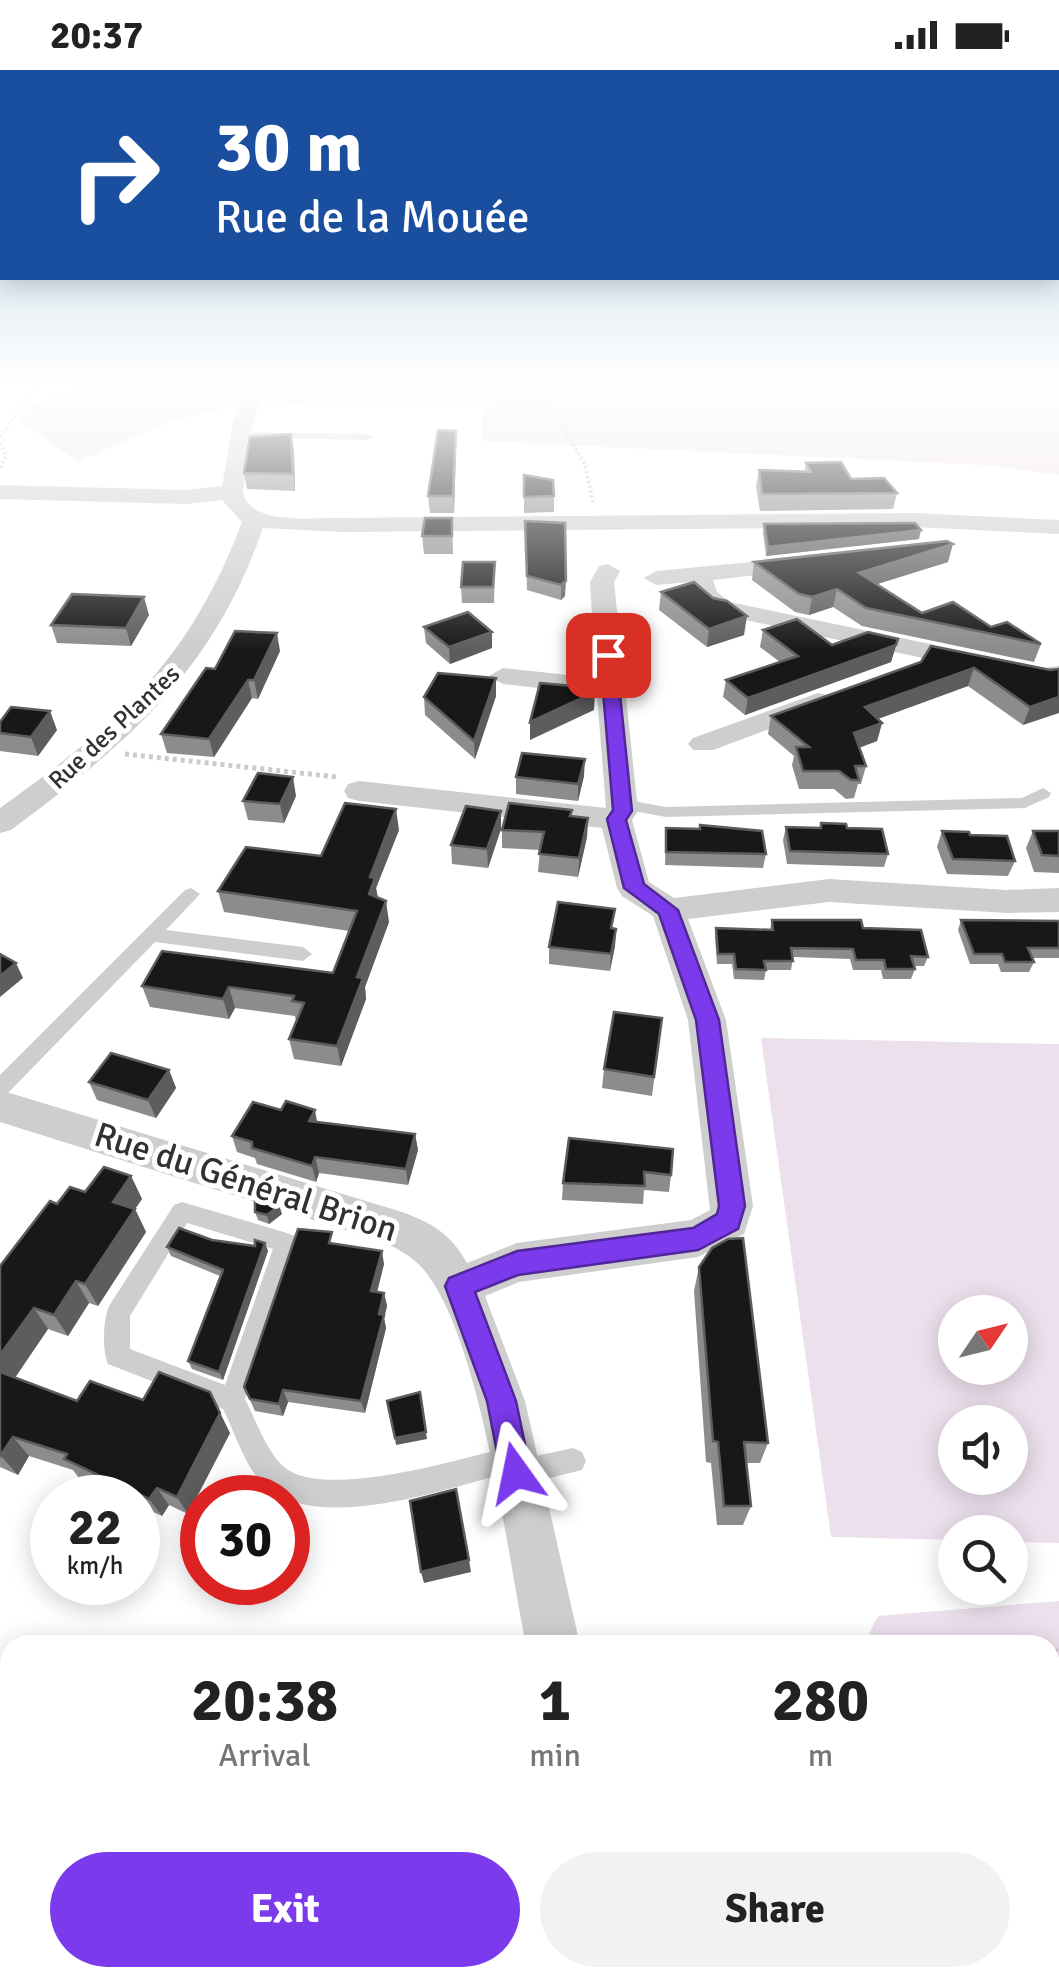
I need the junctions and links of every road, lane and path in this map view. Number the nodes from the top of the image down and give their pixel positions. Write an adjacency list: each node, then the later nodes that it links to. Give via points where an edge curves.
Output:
1 (241, 471): 4 (street, Rue des Plantes)
2 (590, 471): 6 (path)
3 (0, 492): 4 (street, via 188,497)
4 (242, 508): 6 (street, via 342,525); 20 (street, Rue des Plantes, via 218,612 165,686)
5 (939, 521): 6 (street); 7 (street); 8 (street, via 952,538)
6 (594, 523)
7 (1059, 527)
8 (942, 548)
9 (834, 560): 11 (street)
10 (608, 571): 17 (street, via 602,582)
11 (699, 575): 12 (street); 13 (street, via 705,595 722,608)
12 (656, 578)
13 (914, 650): 14 (street); 16 (street, via 904,670)
14 (1059, 674)
15 (504, 676): 17 (street)
16 (886, 676)
17 (613, 688): 23 (street)
18 (850, 690): 19 (street)
19 (703, 744)
20 (98, 747): 21 (path, via 341,778); 24 (street, Rue des Plantes)
21 (358, 791): 23 (street)
22 (1042, 793): 23 (lane, via 1025,803)
23 (619, 812): 27 (street, via 634,888)
24 (0, 823)
25 (190, 894): 28 (lane)
26 (1059, 900): 27 (street, via 978,902 847,890)
27 (668, 910): 32 (street, via 707,1020 729,1221 698,1238 517,1263)
28 (150, 935): 29 (lane); 30 (lane)
29 (303, 954)
30 (0, 1088)
31 (0, 1106): 32 (street, Rue du Général Brion, via 387,1224 418,1237)
32 (459, 1286): 35 (street, Rue du Général Brion, via 501,1401)
33 (232, 1400): 33 (lane, via 117,1356 118,1314 182,1212 287,1243); 35 (lane, via 273,1475 296,1492 359,1492)
34 (574, 1461): 35 (lane)
35 (514, 1466): 36 (street, Rue du Général Brion)
36 (550, 1635)

